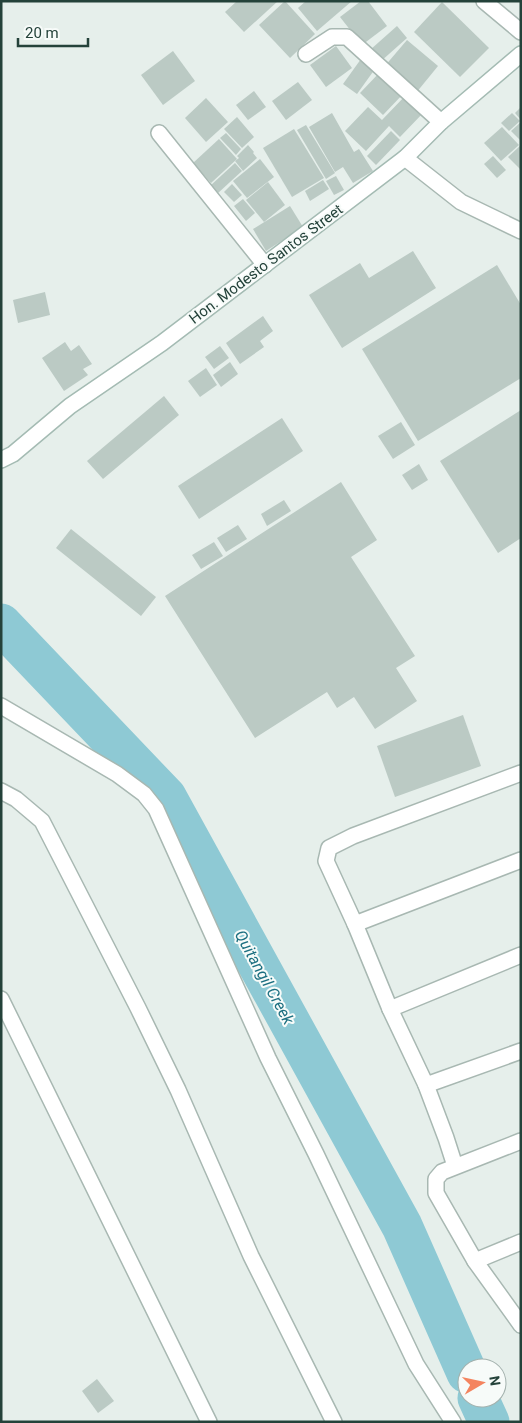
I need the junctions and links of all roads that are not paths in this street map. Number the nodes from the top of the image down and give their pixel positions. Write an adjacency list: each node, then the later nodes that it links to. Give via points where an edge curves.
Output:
1 (484, 1): 2 (street)
2 (521, 32)
3 (306, 54): 5 (street, via 332,37 347,37)
4 (521, 54): 5 (street, Hon. Modesto Santos Street)
5 (441, 122): 7 (street, Hon. Modesto Santos Street)
6 (159, 133): 9 (street)
7 (405, 158): 8 (street, via 461,202); 9 (street, Hon. Modesto Santos Street)
8 (521, 231)
9 (265, 265): 10 (street, Hon. Modesto Santos Street)
10 (1, 460)
11 (1, 706): 28 (street, via 116,774 144,794 156,809 268,1058 416,1364)
12 (521, 772): 15 (street, via 329,848 326,861)
13 (1, 791): 27 (street, via 42,821 178,1090 251,1256)
14 (521, 860): 15 (street)
15 (355, 924): 18 (street)
16 (521, 955): 18 (street)
17 (1, 999): 26 (street)
18 (390, 1009): 20 (street)
19 (521, 1051): 20 (street)
20 (426, 1085): 22 (street)
21 (521, 1141): 22 (street)
22 (455, 1166): 24 (street, via 436,1179 436,1193)
23 (521, 1242): 24 (street)
24 (475, 1261): 25 (street)
25 (521, 1325)
26 (209, 1422)
27 (334, 1422)
28 (453, 1422)

